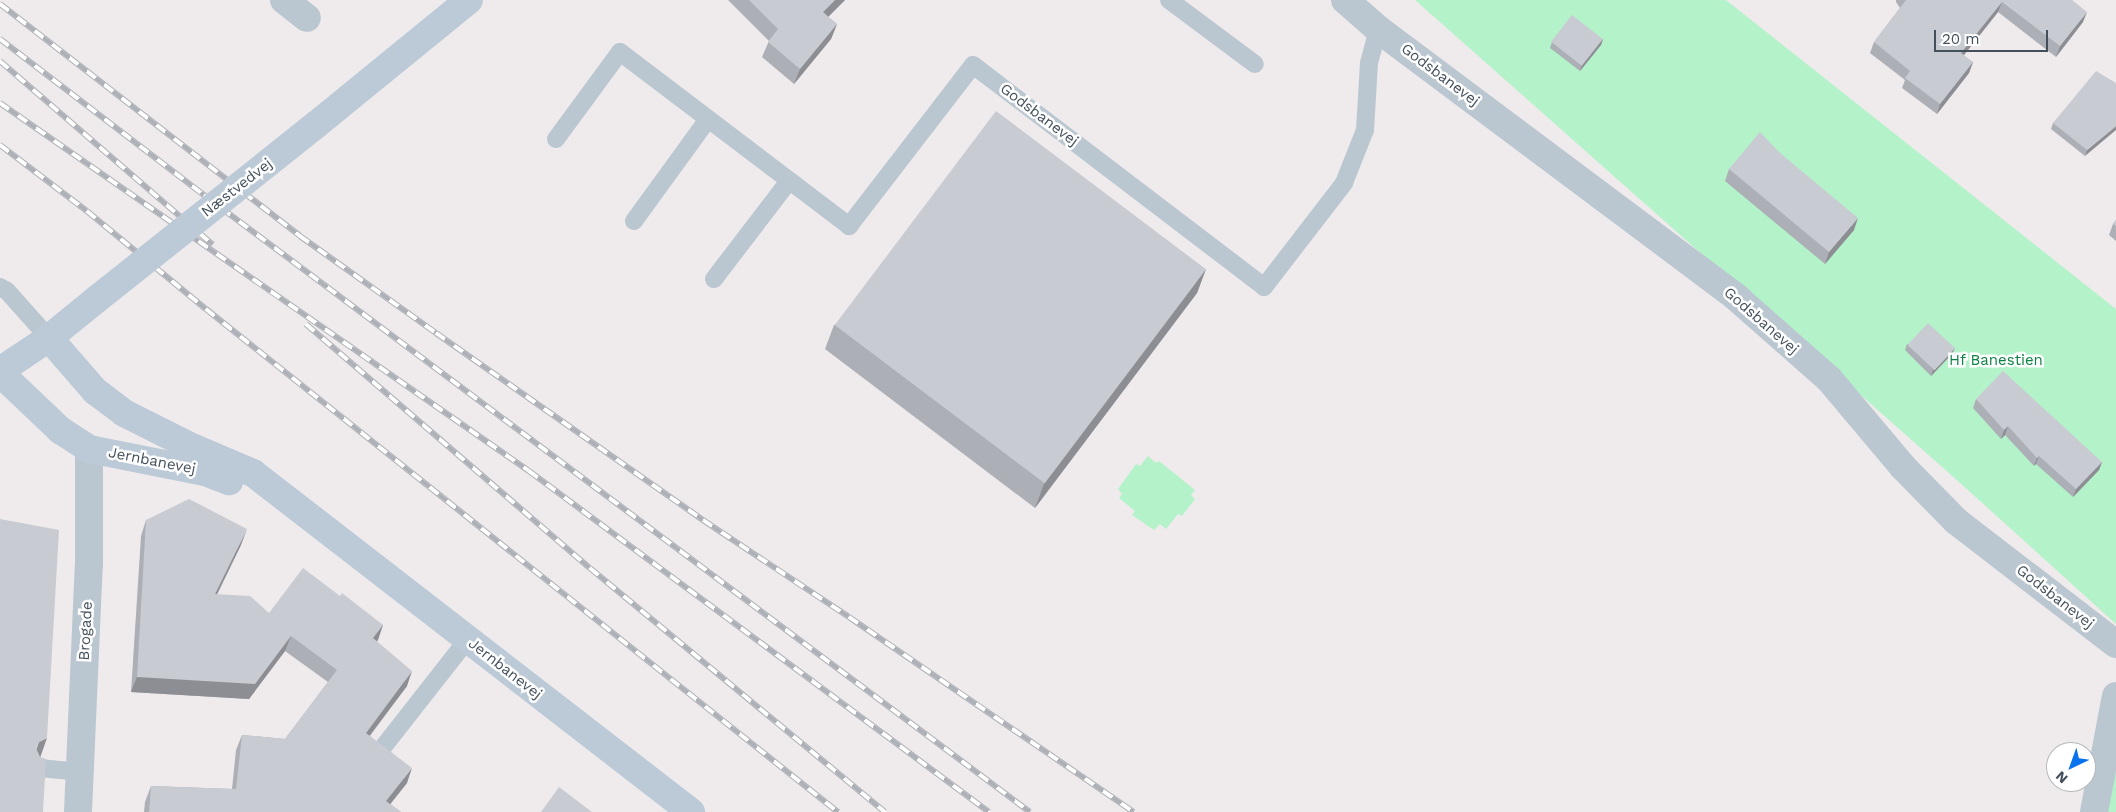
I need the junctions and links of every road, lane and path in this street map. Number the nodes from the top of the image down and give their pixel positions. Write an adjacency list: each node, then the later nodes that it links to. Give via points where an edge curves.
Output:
1 (284, 0): 5 (street)
2 (470, 0): 14 (main road, Næstvedvej, bridge)
3 (1169, 0): 7 (lane)
4 (1344, 0): 6 (street, Godsbanevej)
5 (307, 18)
6 (1378, 29): 10 (lane, Godsbanevej, via 1369,62 1365,130 1344,183 1264,286 973,65 848,226); 19 (street, Godsbanevej, via 1737,298 1829,379 1903,468 1956,521)
7 (1255, 64)
8 (708, 119): 9 (lane, Godsbanevej, via 620,52); 10 (lane, Godsbanevej); 11 (lane)
9 (556, 139)
10 (789, 181): 12 (lane)
11 (634, 220)
12 (714, 279)
13 (0, 288): 14 (lane)
14 (49, 338): 15 (main road, Næstvedvej); 17 (main road, Jernbanevej, via 95,391 124,413 253,473)
15 (0, 372): 16 (main road, Jernbanevej, via 60,430)
16 (89, 449): 17 (main road, Jernbanevej, via 205,472 254,492); 23 (street, Brogade, via 89,564)
17 (320, 526): 18 (main road, Jernbanevej)
18 (468, 639): 21 (lane); 25 (main road, Jernbanevej)
19 (2116, 644)
20 (2116, 696): 26 (street)
21 (384, 746)
22 (40, 768): 23 (lane)
23 (80, 772): 24 (street, Brogade)
24 (78, 812)
25 (691, 812)
26 (2094, 812)

